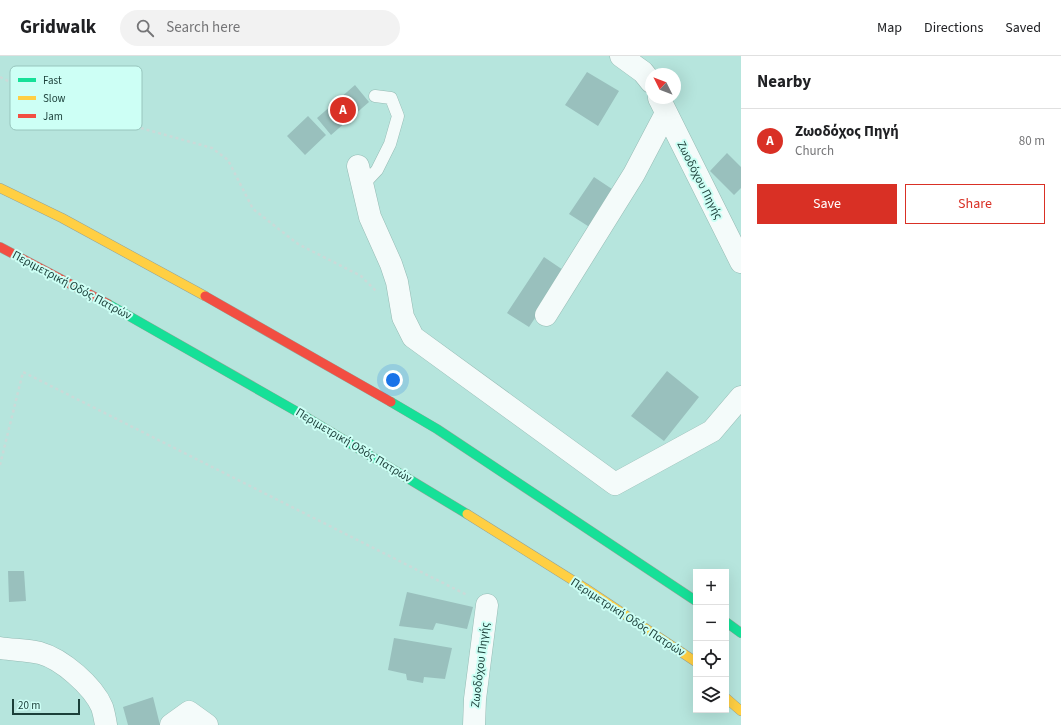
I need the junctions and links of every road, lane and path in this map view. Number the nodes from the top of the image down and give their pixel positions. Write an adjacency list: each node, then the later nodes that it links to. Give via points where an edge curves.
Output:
1 (621, 56): 2 (street)
2 (645, 74)
3 (0, 77): 4 (path)
4 (10, 82)
5 (375, 96): 8 (lane, via 391,98 398,116 390,144 377,170)
6 (663, 105): 11 (street, Ζωοδόχου Πηγής); 13 (street, via 634,174)
7 (142, 128): 12 (path, via 212,148 228,160 253,209 298,244 360,276)
8 (360, 176): 14 (street, via 370,217 395,275 404,319 413,337 615,484 712,432)
9 (0, 188): 16 (highway, via 62,218 239,315 437,429)
10 (0, 247): 19 (highway, Περιμετρική Οδός Πατρών, via 199,355 366,451)
11 (741, 262)
12 (377, 292)
13 (546, 315)
14 (741, 397)
15 (0, 465): 17 (path, via 23,372)
16 (693, 599)
17 (487, 605): 29 (street, Ζωοδόχου Πηγής)
18 (729, 624): 20 (highway)
19 (649, 630): 22 (highway, Περιμετρική Οδός Πατρών); 23 (highway)
20 (741, 633)
21 (0, 648): 26 (street, via 39,653 56,660 88,687 102,707)
22 (693, 660)
23 (693, 668)
24 (729, 701): 25 (highway)
25 (741, 711)
26 (106, 725)
27 (171, 725): 28 (street, via 189,712)
28 (207, 725)
29 (474, 725)

